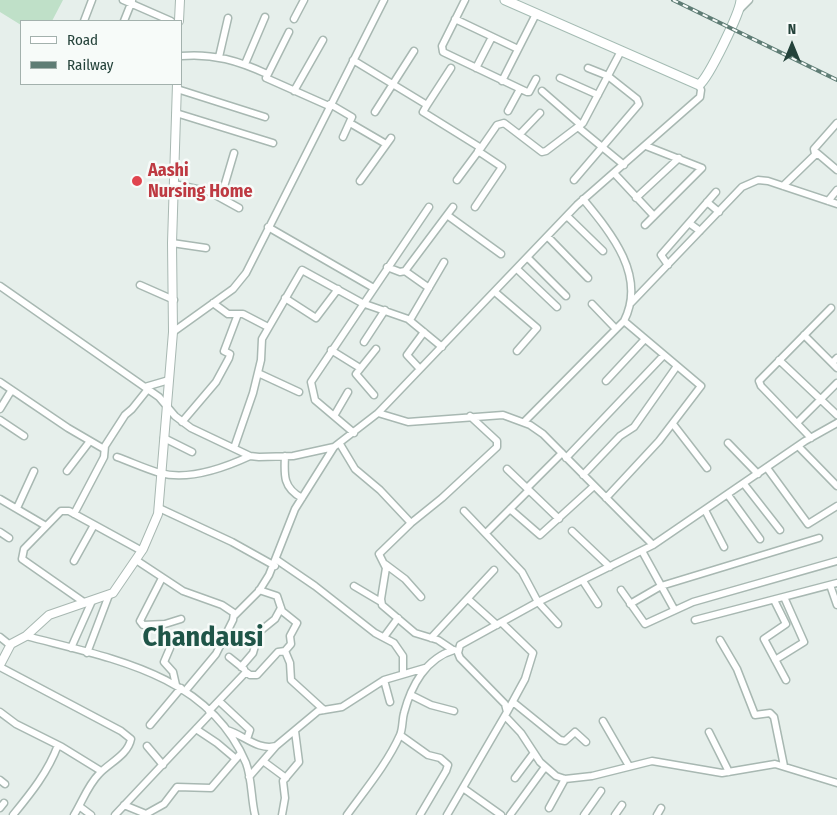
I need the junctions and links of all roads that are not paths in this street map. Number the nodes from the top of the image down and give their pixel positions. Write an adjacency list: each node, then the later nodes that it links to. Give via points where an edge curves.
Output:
1 (92, 0): 15 (street)
2 (123, 0): 9 (street)
3 (180, 0): 18 (street)
4 (304, 0): 14 (street)
5 (384, 0): 28 (street)
6 (465, 0): 19 (street)
7 (505, 0): 11 (main road)
8 (749, 0): 10 (street)
9 (132, 2): 16 (street); 17 (street)
10 (741, 4): 39 (main road)
11 (536, 14): 23 (street); 25 (main road)
12 (266, 16): 29 (street)
13 (228, 18): 27 (street)
14 (294, 19)
15 (84, 20)
16 (124, 20)
17 (169, 20)
18 (179, 20)
19 (456, 20): 21 (street); 31 (street, via 442,50)
20 (290, 32): 33 (street)
21 (492, 36): 23 (street); 31 (street)
22 (323, 40): 42 (street)
23 (518, 49): 37 (street)
24 (414, 51): 38 (street)
25 (621, 51): 34 (street); 39 (main road)
26 (182, 56): 27 (street)
27 (219, 57): 29 (street)
28 (353, 60): 38 (street); 45 (street)
29 (245, 64): 33 (street)
30 (451, 68): 46 (street)
31 (476, 68): 37 (street)
32 (588, 68): 34 (street)
33 (267, 74): 42 (street, via 267,80)
34 (608, 76): 44 (street); 59 (street, via 639,104)
35 (560, 78): 44 (street)
36 (536, 79): 41 (street, via 529,92)
37 (502, 81): 41 (street)
38 (393, 85): 46 (street); 48 (street)
39 (699, 85): 58 (street, via 700,97)
40 (177, 86): 49 (street); 51 (street)
41 (520, 89): 47 (street)
42 (294, 91): 45 (street)
43 (542, 91): 54 (street)
44 (598, 95): 54 (street)
45 (330, 105): 52 (street, via 350,115); 90 (street)
46 (427, 105): 60 (street, via 423,112)
47 (508, 111)
48 (375, 112)
49 (176, 113): 57 (street); 70 (street)
50 (540, 113): 55 (street)
51 (265, 117)
52 (350, 123): 56 (street); 69 (street, via 388,141)
53 (837, 124): 62 (street, via 814,149)
54 (580, 126): 55 (street, via 546,152); 59 (street)
55 (520, 134): 60 (street, via 508,124 500,123)
56 (343, 137)
57 (274, 143)
58 (646, 146): 63 (street); 64 (street)
59 (604, 147): 64 (street); 68 (street)
60 (480, 149): 67 (street); 82 (street, via 502,168)
61 (234, 153): 74 (street)
62 (815, 154): 65 (street); 71 (street)
63 (679, 158): 75 (street); 87 (street, via 702,168)
64 (624, 164): 66 (street)
65 (837, 170)
66 (614, 173): 75 (street); 76 (street)
67 (457, 180)
68 (574, 180)
69 (360, 181)
70 (174, 184): 74 (street); 93 (street)
71 (783, 186): 77 (street); 84 (street, via 758,180 750,182)
72 (837, 190): 77 (street)
73 (716, 192): 78 (street)
74 (221, 197): 83 (street)
75 (636, 198): 87 (street)
76 (583, 199): 86 (street); 115 (street, via 619,246 632,289)
77 (828, 201): 79 (street)
78 (707, 202): 84 (street); 88 (street)
79 (837, 204)
80 (428, 207): 100 (street)
81 (453, 207): 85 (street)
82 (475, 207)
83 (239, 208)
84 (719, 212): 91 (street)
85 (447, 215): 96 (street); 102 (street)
86 (567, 216): 92 (street); 95 (street)
87 (654, 216): 89 (street)
88 (688, 223): 91 (street); 99 (street, via 661,255)
89 (645, 225)
90 (268, 227): 106 (street); 113 (street, via 246,273 233,289)
91 (700, 231): 99 (street)
92 (548, 237): 97 (street); 103 (street)
93 (172, 243): 94 (street); 112 (street)
94 (206, 248)
95 (603, 251)
96 (501, 254)
97 (528, 258): 101 (street); 110 (street)
98 (444, 262): 107 (street)
99 (668, 265): 115 (street)
100 (387, 267): 102 (street); 106 (street)
101 (517, 269): 109 (street); 117 (street)
102 (405, 271): 107 (street)
103 (588, 278)
104 (140, 285): 112 (street)
105 (0, 286): 146 (street)
106 (372, 287): 114 (street)
107 (429, 288): 121 (street)
108 (338, 289): 111 (street, via 316,318); 111 (street, via 302,270); 114 (street)
109 (495, 292): 130 (street); 133 (street, via 537,328)
110 (566, 296)
111 (285, 298): 123 (street)
112 (174, 300): 125 (street)
113 (213, 303): 120 (street, via 228,314); 125 (street)
114 (362, 303): 119 (street); 132 (street)
115 (631, 303): 122 (street)
116 (592, 304): 124 (street)
117 (557, 308)
118 (831, 308): 127 (street)
119 (385, 310): 121 (street); 129 (street)
120 (238, 314): 123 (street); 159 (street, via 224,349 230,358 216,382)
121 (410, 320): 126 (street)
122 (624, 321): 124 (street); 128 (street)
123 (268, 327): 141 (street, via 262,339)
124 (616, 329): 160 (street)
125 (173, 332): 142 (street)
126 (424, 332): 130 (street); 140 (street, via 407,355)
127 (804, 335): 136 (street); 138 (street)
128 (645, 339): 134 (street); 143 (street)
129 (364, 342)
130 (442, 347): 140 (street)
131 (376, 349): 139 (street)
132 (331, 350): 139 (street); 156 (street, via 312,377 310,386 315,400)
133 (517, 351)
134 (664, 355): 137 (street); 175 (street)
135 (837, 358): 138 (street)
136 (779, 360): 151 (street); 161 (street, via 759,384)
137 (677, 366): 163 (street, via 700,386); 185 (street, via 634,427 620,436)
138 (834, 366)
139 (360, 368): 150 (street, via 357,376)
140 (420, 369): 154 (street)
141 (258, 373): 148 (street); 172 (street)
142 (169, 380): 146 (street); 152 (street)
143 (606, 381)
144 (0, 382): 147 (street)
145 (837, 383): 151 (street)
146 (146, 388): 152 (street); 173 (street)
147 (11, 391): 153 (street); 168 (street)
148 (299, 392)
149 (348, 392): 156 (street)
150 (374, 395)
151 (820, 400): 155 (street); 161 (street)
152 (166, 405): 159 (street); 166 (street)
153 (0, 409)
154 (378, 413): 157 (street, via 408,422); 164 (street)
155 (837, 415)
156 (334, 416): 164 (street)
157 (470, 416): 160 (street, via 503,415); 203 (street, via 497,441 497,447)
158 (0, 420): 165 (street)
159 (182, 422): 172 (street)
160 (524, 422): 175 (street, via 536,428)
161 (797, 423): 167 (street)
162 (837, 423): 167 (street)
163 (673, 424): 179 (street); 193 (street)
164 (354, 433): 170 (street)
165 (24, 436)
166 (164, 438): 174 (street); 184 (street)
167 (811, 438): 171 (street)
168 (90, 441): 173 (street); 183 (street)
169 (728, 443): 186 (street)
170 (337, 446): 177 (street); 192 (street); 203 (street, via 355,469 380,490)
171 (798, 446): 180 (street); 189 (street)
172 (234, 448): 176 (street)
173 (104, 449): 201 (street, via 104,457)
174 (192, 452)
175 (564, 455): 185 (street); 190 (street)
176 (250, 456): 177 (street); 184 (street, via 207,472)
177 (285, 456): 192 (street, via 286,482 294,494)
178 (117, 457): 184 (street)
179 (707, 468)
180 (767, 468): 186 (street); 199 (street, via 808,524)
181 (507, 469): 190 (street)
182 (34, 471): 195 (street)
183 (66, 472)
184 (162, 474): 196 (street)
185 (583, 474): 188 (street)
186 (758, 474): 187 (street)
187 (744, 484): 191 (street); 206 (street)
188 (594, 486): 193 (street); 202 (street)
189 (837, 486)
190 (528, 489): 197 (street); 202 (street)
191 (728, 495): 198 (street); 212 (street)
192 (302, 498): 220 (street)
193 (606, 498): 213 (street)
194 (0, 499): 195 (street)
195 (17, 508): 205 (street)
196 (160, 508): 215 (street); 220 (street)
197 (510, 509): 202 (street, via 540,535); 209 (street)
198 (705, 510): 213 (street); 214 (street)
199 (835, 510)
200 (464, 511): 209 (street)
201 (74, 514): 204 (street); 205 (street, via 63,510)
202 (558, 519)
203 (410, 523): 221 (street, via 379,554)
204 (94, 525): 215 (street); 219 (street)
205 (46, 526): 236 (street, via 22,552 22,558)
206 (780, 530)
207 (572, 531): 222 (street)
208 (0, 532): 210 (street)
209 (486, 534): 238 (street, via 522,572)
210 (8, 538)
211 (819, 538): 228 (street)
212 (760, 539)
213 (653, 545): 216 (street)
214 (724, 547)
215 (142, 551): 217 (street)
216 (642, 551): 222 (street); 228 (street)
217 (136, 560): 224 (street); 231 (street)
218 (837, 561): 243 (street)
219 (74, 562)
220 (276, 563): 229 (street); 252 (street)
221 (385, 564): 232 (street); 237 (street)
222 (610, 567): 225 (street)
223 (494, 570): 234 (street)
224 (162, 578): 244 (street, via 197,598 230,609); 246 (street, via 140,621 143,625 152,626)
225 (583, 581): 238 (street); 239 (street)
226 (834, 584): 233 (street); 241 (street)
227 (354, 586): 237 (street)
228 (661, 586): 240 (street); 243 (street)
229 (259, 590): 242 (street, via 277,596); 244 (street)
230 (621, 590): 240 (street)
231 (109, 595): 236 (street); 260 (street)
232 (421, 597)
233 (784, 597): 235 (street); 262 (street, via 804,642)
234 (468, 599): 248 (street); 253 (street)
235 (774, 600): 247 (street); 262 (street, via 786,623 764,637)
236 (88, 602): 250 (street, via 49,615); 256 (street)
237 (381, 602): 245 (street)
238 (538, 602): 248 (street); 249 (street)
239 (598, 604)
240 (630, 604): 243 (street, via 645,624)
241 (837, 605)
242 (281, 608): 259 (street, via 297,624); 265 (street, via 274,620 259,632)
243 (674, 609)
244 (234, 616): 269 (street, via 216,654)
245 (398, 618): 252 (street); 253 (street, via 416,633)
246 (180, 619)
247 (695, 620)
248 (499, 624): 258 (street); 273 (street, via 533,653 526,679)
249 (558, 624)
250 (26, 636): 255 (street); 256 (street)
251 (0, 637): 255 (street)
252 (384, 637): 266 (street, via 394,643 403,656)
253 (431, 638): 258 (street)
254 (720, 640): 297 (street, via 738,669 755,715 770,713 774,717)
255 (10, 645): 263 (street)
256 (71, 648): 260 (street)
257 (170, 648): 269 (street, via 164,662)
258 (455, 650): 264 (street, via 434,659); 278 (street, via 505,704)
259 (285, 651): 265 (street, via 278,652 257,675); 274 (street, via 292,683)
260 (88, 652): 269 (street, via 132,664)
261 (229, 657): 265 (street)
262 (775, 660): 268 (street)
263 (0, 666): 299 (street, via 131,739 129,746)
264 (425, 668): 266 (street); 270 (street)
265 (244, 669): 271 (street)
266 (403, 673): 267 (street)
267 (384, 680): 272 (street); 274 (street, via 342,707)
268 (786, 680)
269 (181, 688): 277 (street); 280 (street)
270 (411, 695): 275 (street); 285 (street)
271 (219, 700): 277 (street); 286 (street, via 250,730)
272 (390, 702)
273 (513, 702): 278 (street); 287 (street, via 560,740 565,741 574,732)
274 (324, 710): 283 (street, via 314,714)
275 (454, 711)
276 (0, 712): 288 (street, via 16,724)
277 (210, 712): 281 (street); 282 (street)
278 (506, 714): 292 (street); 306 (street)
279 (603, 721): 296 (street)
280 (150, 725)
281 (196, 729): 293 (street); 295 (street)
282 (227, 730): 286 (street); 291 (street)
283 (295, 731): 290 (street); 302 (street, via 299,762)
284 (709, 732): 300 (street)
285 (400, 736): 319 (street); 320 (street, via 448,765)
286 (247, 738): 290 (street, via 264,748)
287 (586, 742)
288 (58, 745): 299 (street); 313 (street, via 38,784)
289 (147, 746): 295 (street)
290 (276, 746): 294 (street)
291 (241, 753): 293 (street); 301 (street)
292 (533, 754): 298 (street); 303 (street)
293 (236, 759): 308 (street, via 211,788 177,787 164,804 150,813 142,814)
294 (263, 761): 301 (street); 302 (street)
295 (163, 765): 308 (street)
296 (629, 766): 300 (street, via 660,762); 304 (street)
297 (784, 766): 300 (street, via 770,764); 305 (street)
298 (545, 767): 304 (street); 323 (street)
299 (102, 771): 310 (street)
300 (729, 772)
301 (250, 776): 317 (street)
302 (286, 778): 318 (street)
303 (516, 778)
304 (565, 779): 311 (street)
305 (837, 783)
306 (463, 788): 321 (street); 322 (street)
307 (601, 791): 324 (street)
308 (124, 805): 316 (street)
309 (622, 805): 325 (street)
310 (79, 806): 314 (street); 315 (street)
311 (549, 808)
312 (661, 808): 326 (street)
313 (13, 815)
314 (74, 815)
315 (91, 815)
316 (115, 815)
317 (255, 815)
318 (282, 815)
319 (347, 815)
320 (420, 815)
321 (447, 815)
322 (501, 815)
323 (510, 815)
324 (584, 815)
325 (615, 815)
326 (657, 815)

